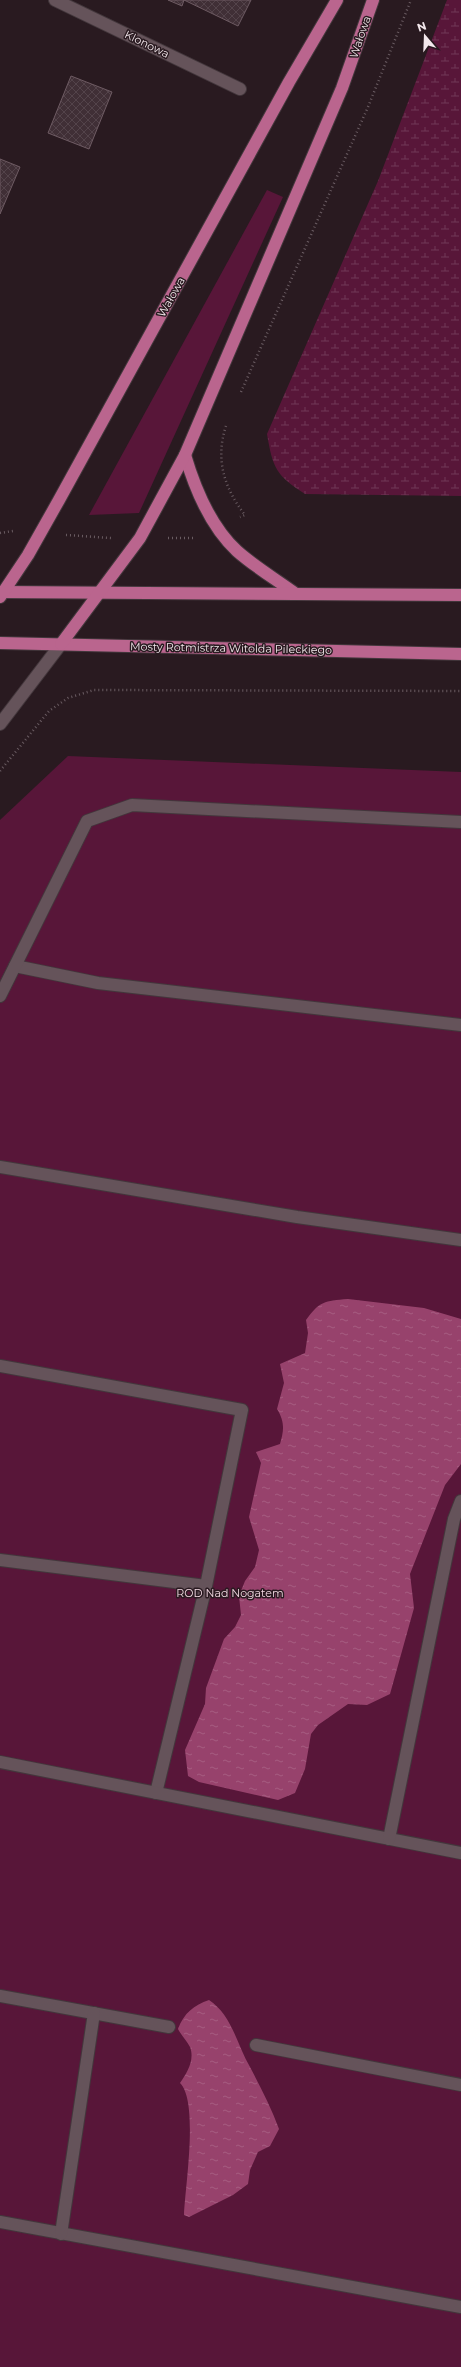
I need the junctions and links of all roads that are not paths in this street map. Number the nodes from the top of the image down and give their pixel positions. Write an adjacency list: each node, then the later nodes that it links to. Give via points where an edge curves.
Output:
1 (55, 0): 4 (street, Klonowa)
2 (337, 0): 7 (main road, Wałowa, via 288,82 28,555)
3 (373, 0): 5 (main road, Wałowa, via 342,88)
4 (240, 89)
5 (185, 455): 6 (main road, Wałowa, via 140,538); 8 (main road, via 193,482 219,530 237,550)
6 (99, 592): 7 (main road); 8 (main road); 11 (main road, Wałowa)
7 (1, 593)
8 (296, 594): 9 (main road)
9 (461, 594)
10 (0, 643): 11 (main road, Mosty Rotmistrza Witolda Pileckiego)
11 (61, 644): 12 (main road, Mosty Rotmistrza Witolda Pileckiego); 13 (street)
12 (461, 654)
13 (0, 724)
14 (461, 822): 15 (street, via 132,805 87,821)
15 (15, 966): 16 (street); 17 (street, via 98,982)
16 (0, 996)
17 (461, 1024)
18 (0, 1166): 19 (street, via 296,1217)
19 (461, 1240)
20 (0, 1366): 23 (street, via 242,1410)
21 (461, 1501): 26 (street, via 454,1519)
22 (0, 1560): 23 (street)
23 (206, 1586): 25 (street)
24 (0, 1762): 25 (street)
25 (156, 1793): 26 (street)
26 (389, 1839): 27 (street)
27 (461, 1853)
28 (0, 1996): 29 (street)
29 (94, 2013): 30 (street); 34 (street)
30 (169, 2027)
31 (256, 2045): 32 (street)
32 (461, 2085)
33 (0, 2222): 34 (street)
34 (61, 2234): 35 (street)
35 (461, 2307)

